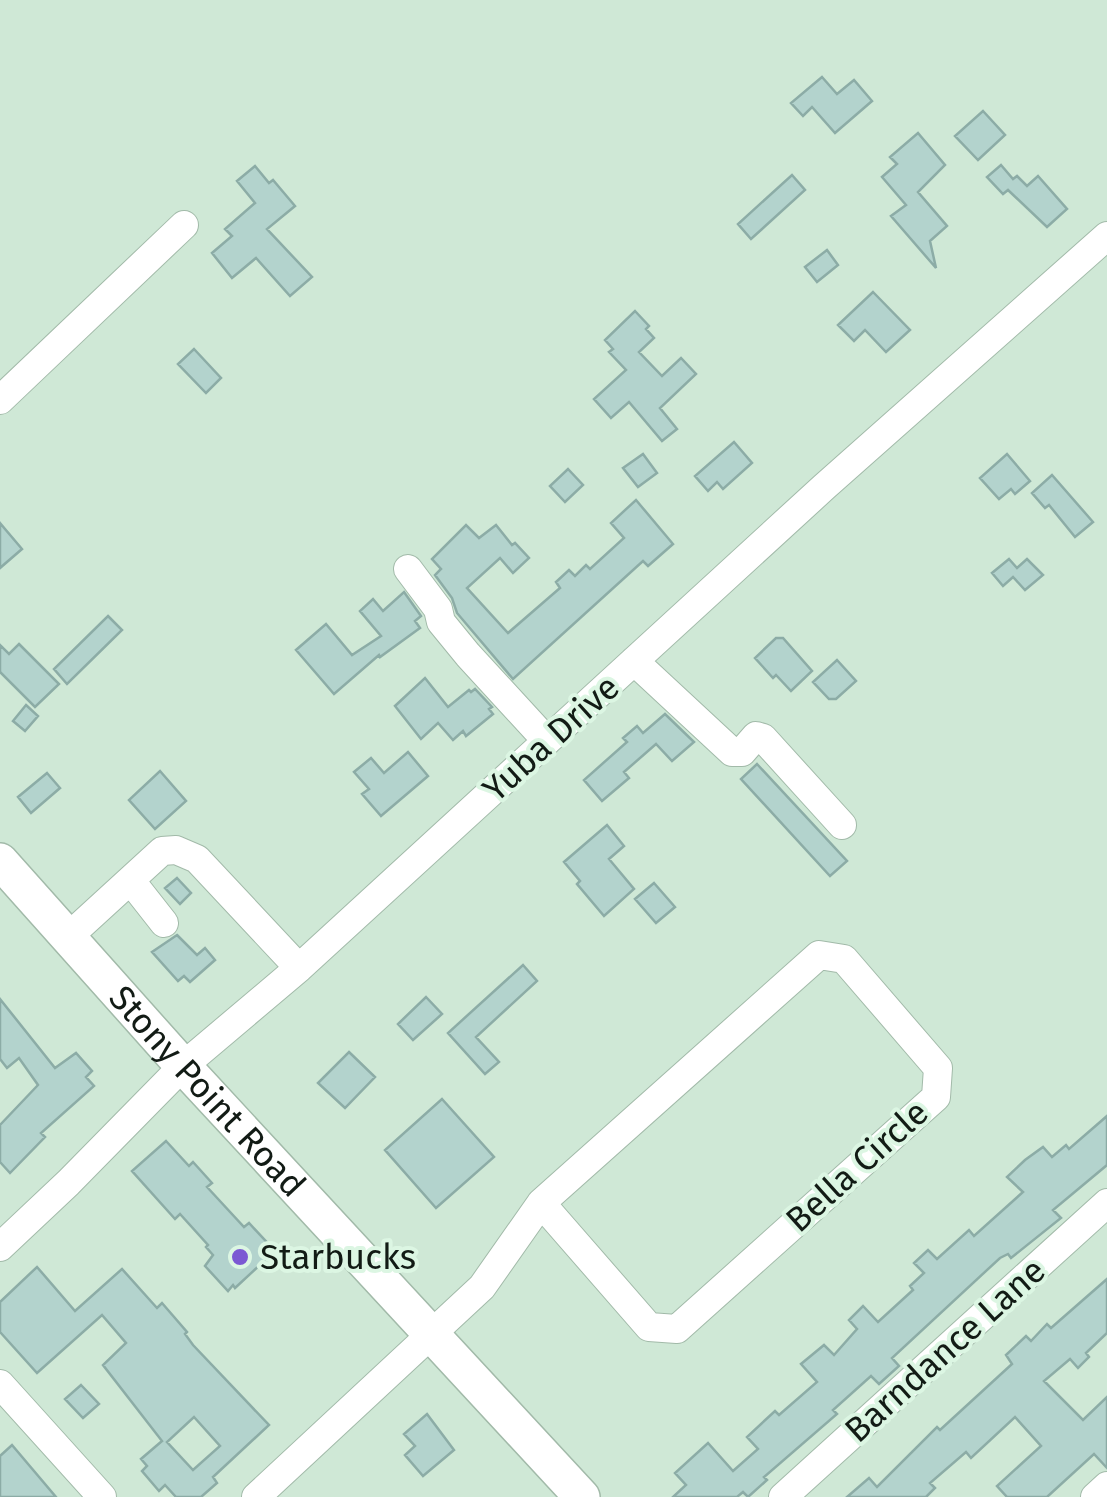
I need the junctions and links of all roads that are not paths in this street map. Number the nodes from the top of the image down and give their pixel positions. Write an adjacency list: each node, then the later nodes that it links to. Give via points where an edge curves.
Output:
1 (184, 225): 3 (street)
2 (1107, 236): 5 (street, Yuba Drive)
3 (0, 400)
4 (408, 570): 6 (street, via 441,622)
5 (634, 661): 6 (street, Yuba Drive); 7 (street, via 732,752 763,738)
6 (547, 742): 12 (street, Yuba Drive)
7 (842, 825)
8 (0, 861): 11 (main road, Stony Point Road)
9 (131, 881): 10 (street); 11 (street); 12 (street, via 162,852 176,850 197,860)
10 (164, 923)
11 (68, 937): 13 (main road, Stony Point Road)
12 (299, 968): 13 (street, Yuba Drive)
13 (183, 1066): 16 (street, Yuba Drive); 17 (main road, Stony Point Road)
14 (541, 1203): 14 (street, Bella Circle, via 649,1327 677,1329 936,1097 938,1068 844,959 820,955); 17 (street, Bella Circle, via 482,1287)
15 (1107, 1203): 20 (street, Barndance Lane)
16 (0, 1246)
17 (431, 1335): 22 (street, Bella Circle); 23 (main road, Stony Point Road)
18 (0, 1384): 21 (street)
19 (1107, 1486): 24 (street)
20 (793, 1494)
21 (102, 1497)
22 (256, 1497)
23 (582, 1497)
24 (1095, 1497)

